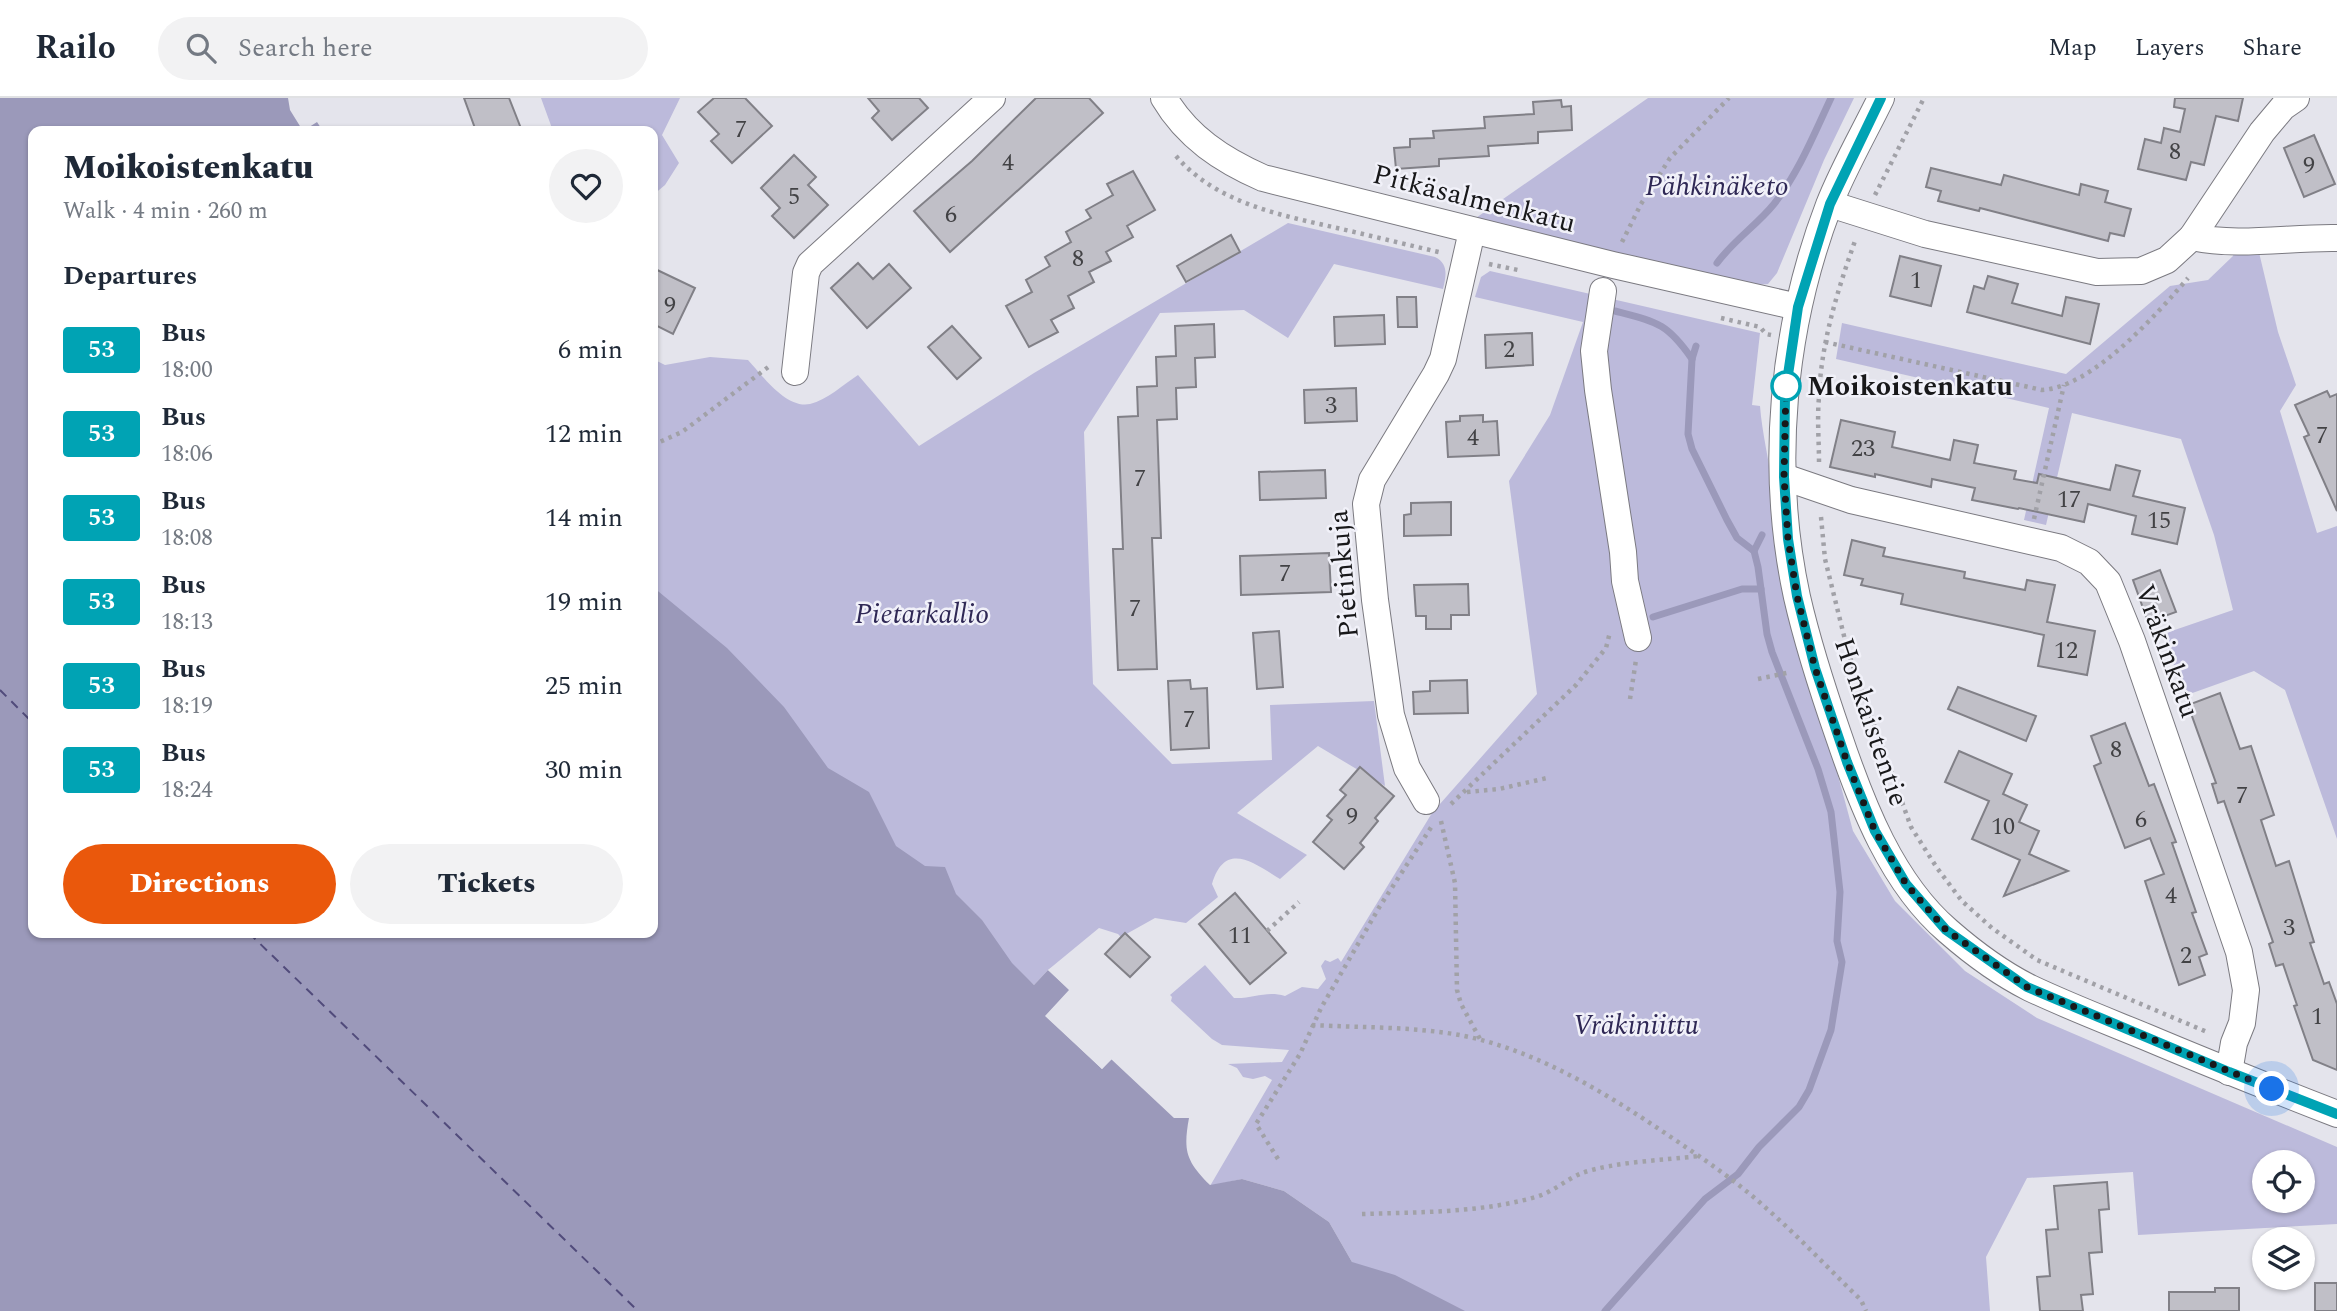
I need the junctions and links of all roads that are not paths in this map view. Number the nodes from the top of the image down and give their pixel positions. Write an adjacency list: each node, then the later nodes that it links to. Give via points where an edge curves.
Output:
1 (992, 98): 11 (street, via 810,264)
2 (1164, 98): 6 (street, Pitkäsalmenkatu, via 1200,143 1263,178)
3 (1881, 98): 5 (street, Honkaistentie)
4 (2296, 98): 8 (street, via 2262,132)
5 (1830, 204): 8 (street, via 1925,233 2096,272 2141,271); 10 (street, Honkaistentie)
6 (1472, 231): 10 (street, Pitkäsalmenkatu); 14 (street, Pietinkuja, via 1443,359 1372,480 1366,504 1391,715 1408,768)
7 (2337, 239): 8 (street)
8 (2205, 240)
9 (1603, 290): 13 (street, via 1594,352 1625,581)
10 (1798, 307): 12 (street, Honkaistentie, via 1785,395)
11 (795, 372)
12 (1784, 477): 15 (street, Honkaistentie, via 1795,584 1815,668 1875,831 1906,884 1946,930 2027,987); 15 (street, Vräkinkatu, via 1851,500 2062,548 2089,562 2108,582 2239,953 2246,990)
13 (1639, 638)
14 (1433, 807)
15 (2229, 1072): 16 (street, Honkaistentie)
16 (2337, 1114)

